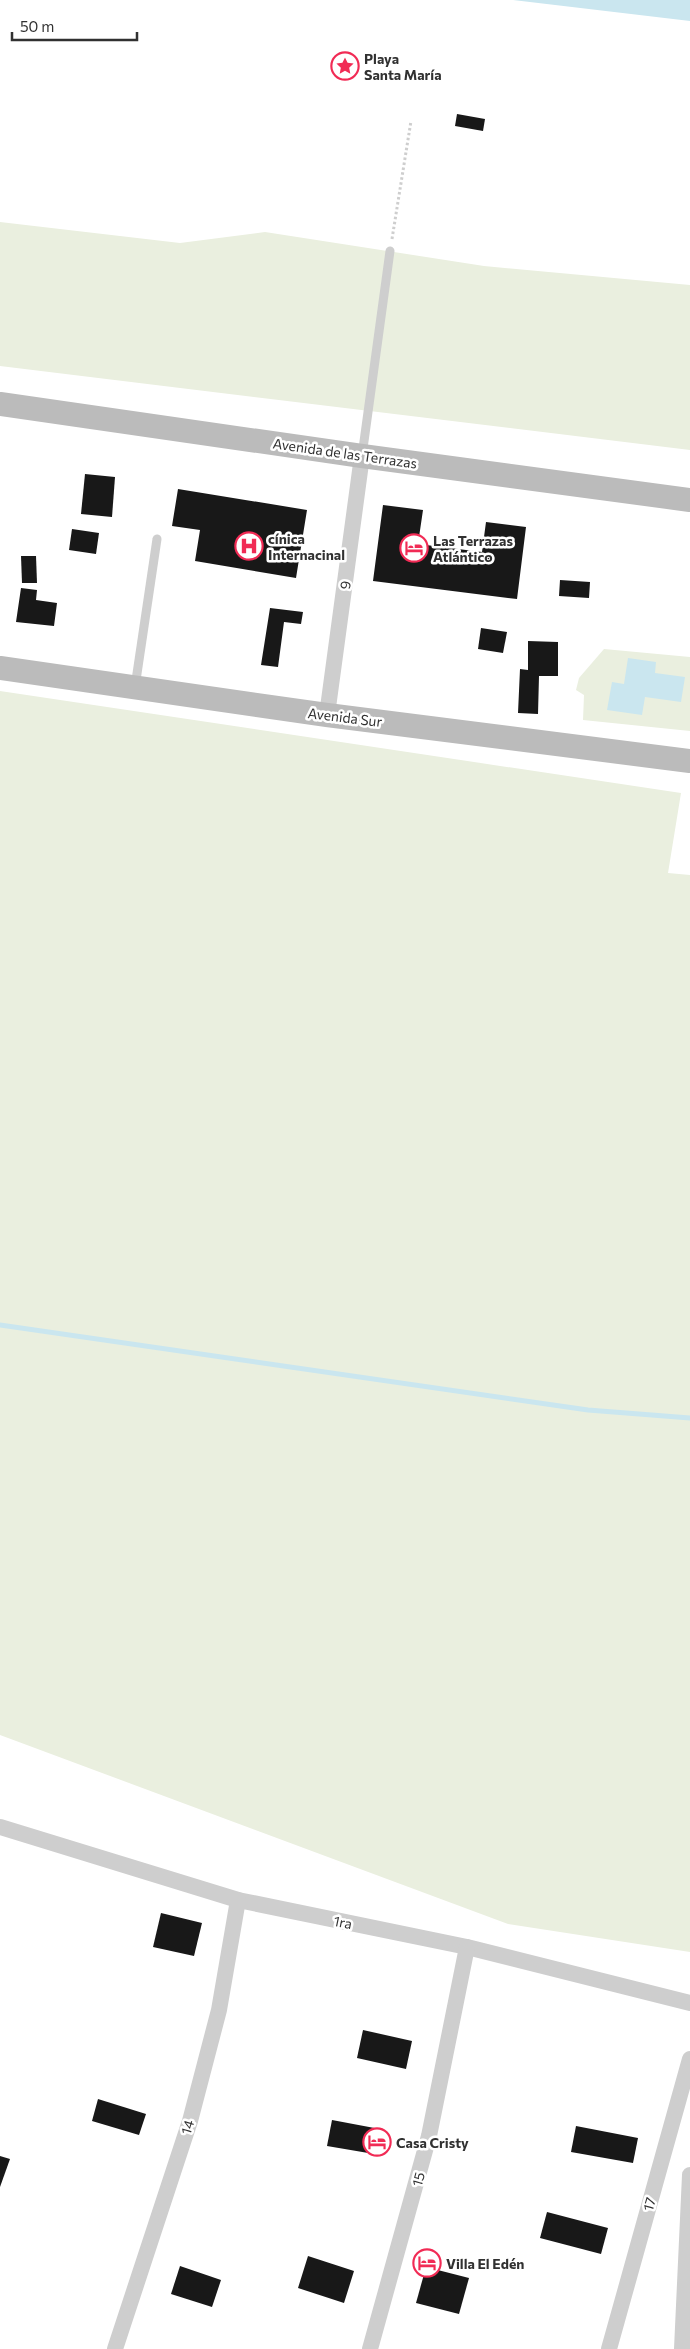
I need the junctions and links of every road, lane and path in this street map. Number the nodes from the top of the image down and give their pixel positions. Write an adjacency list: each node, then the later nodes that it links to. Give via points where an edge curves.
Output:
1 (411, 121): 2 (path)
2 (390, 252): 4 (lane)
3 (0, 404): 4 (street, Avenida de las Terrazas)
4 (362, 456): 5 (street, Avenida de las Terrazas); 9 (street, 9)
5 (690, 500)
6 (157, 539): 8 (lane)
7 (0, 668): 8 (street, Avenida Sur)
8 (135, 688): 9 (street, Avenida Sur)
9 (327, 715): 10 (street, Avenida Sur)
10 (690, 760)
11 (0, 1827): 12 (street, 1ra)
12 (238, 1900): 13 (street, 1ra); 17 (street, 14, via 219,2010 190,2121)
13 (467, 1948): 14 (street, 1ra); 18 (street, 15, via 430,2136)
14 (690, 2003)
15 (690, 2059): 19 (street, 17)
16 (690, 2175): 20 (street)
17 (115, 2349)
18 (370, 2349)
19 (609, 2349)
20 (682, 2349)

